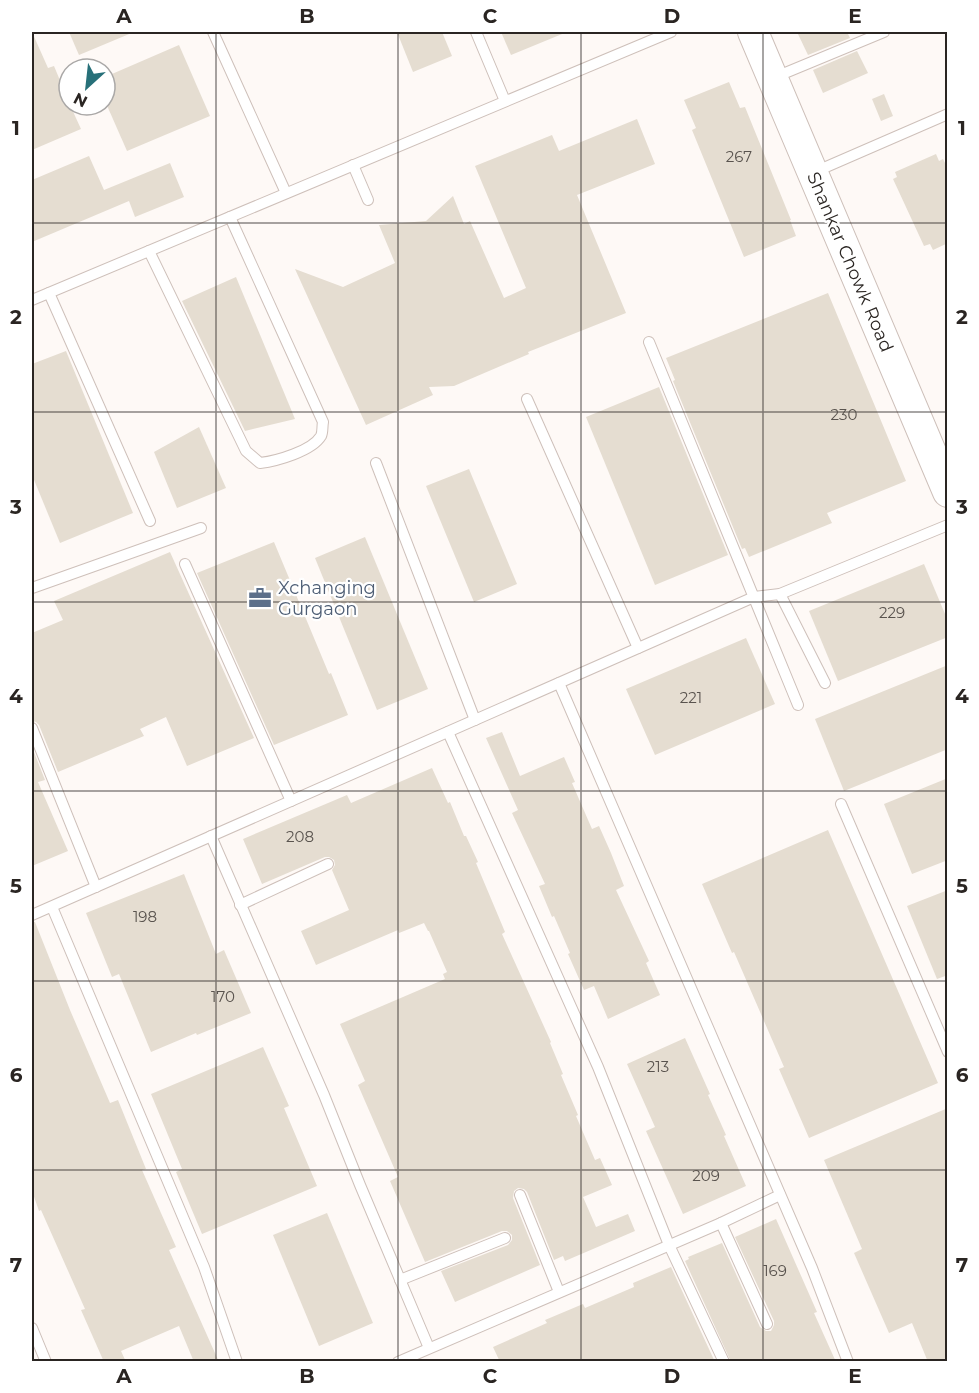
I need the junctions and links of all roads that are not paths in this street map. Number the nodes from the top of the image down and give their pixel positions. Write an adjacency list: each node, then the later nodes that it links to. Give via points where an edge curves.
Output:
1 (213, 32): 12 (lane)
2 (476, 32): 8 (lane)
3 (670, 32): 8 (lane)
4 (753, 32): 22 (main road, Shankar Chowk Road)
5 (767, 32): 7 (main road, Shankar Chowk Road)
6 (884, 32): 7 (lane)
7 (785, 73): 11 (main road, Shankar Chowk Road)
8 (505, 101): 10 (lane)
9 (948, 114): 11 (lane)
10 (353, 165): 12 (lane); 13 (lane)
11 (826, 167): 20 (main road, Shankar Chowk Road)
12 (286, 193): 14 (lane)
13 (368, 200)
14 (230, 217): 15 (lane); 15 (lane, via 322,422 322,435 313,446 260,463 246,451)
15 (148, 251): 16 (lane)
16 (49, 293): 17 (lane); 23 (lane)
17 (32, 300)
18 (649, 342): 29 (lane)
19 (526, 399): 30 (lane)
20 (948, 453)
21 (376, 463): 34 (lane)
22 (948, 492)
23 (150, 521)
24 (948, 525): 28 (lane)
25 (201, 528): 27 (lane)
26 (184, 564): 37 (lane)
27 (32, 588)
28 (780, 594): 29 (lane); 32 (lane)
29 (754, 597): 30 (lane); 33 (lane)
30 (638, 648): 31 (lane)
31 (559, 683): 34 (lane); 47 (lane)
32 (825, 683)
33 (798, 705)
34 (475, 720): 36 (lane)
35 (32, 728): 41 (lane)
36 (448, 732): 37 (lane); 50 (lane, via 598,1067)
37 (291, 801): 39 (lane)
38 (841, 804): 45 (lane)
39 (211, 836): 41 (lane); 42 (lane)
40 (328, 864): 42 (lane)
41 (96, 887): 43 (lane)
42 (240, 905): 51 (lane)
43 (52, 907): 44 (lane); 57 (lane, via 204,1267)
44 (32, 915)
45 (948, 1052)
46 (520, 1195): 52 (lane)
47 (780, 1195): 48 (lane); 60 (lane)
48 (721, 1223): 50 (lane); 53 (lane)
49 (505, 1238): 51 (lane)
50 (669, 1245): 52 (lane); 59 (lane)
51 (400, 1280): 55 (lane)
52 (559, 1292): 55 (lane)
53 (767, 1324)
54 (32, 1328): 56 (lane)
55 (429, 1348): 58 (lane)
56 (46, 1362)
57 (237, 1362)
58 (398, 1362)
59 (724, 1362)
60 (848, 1362)

